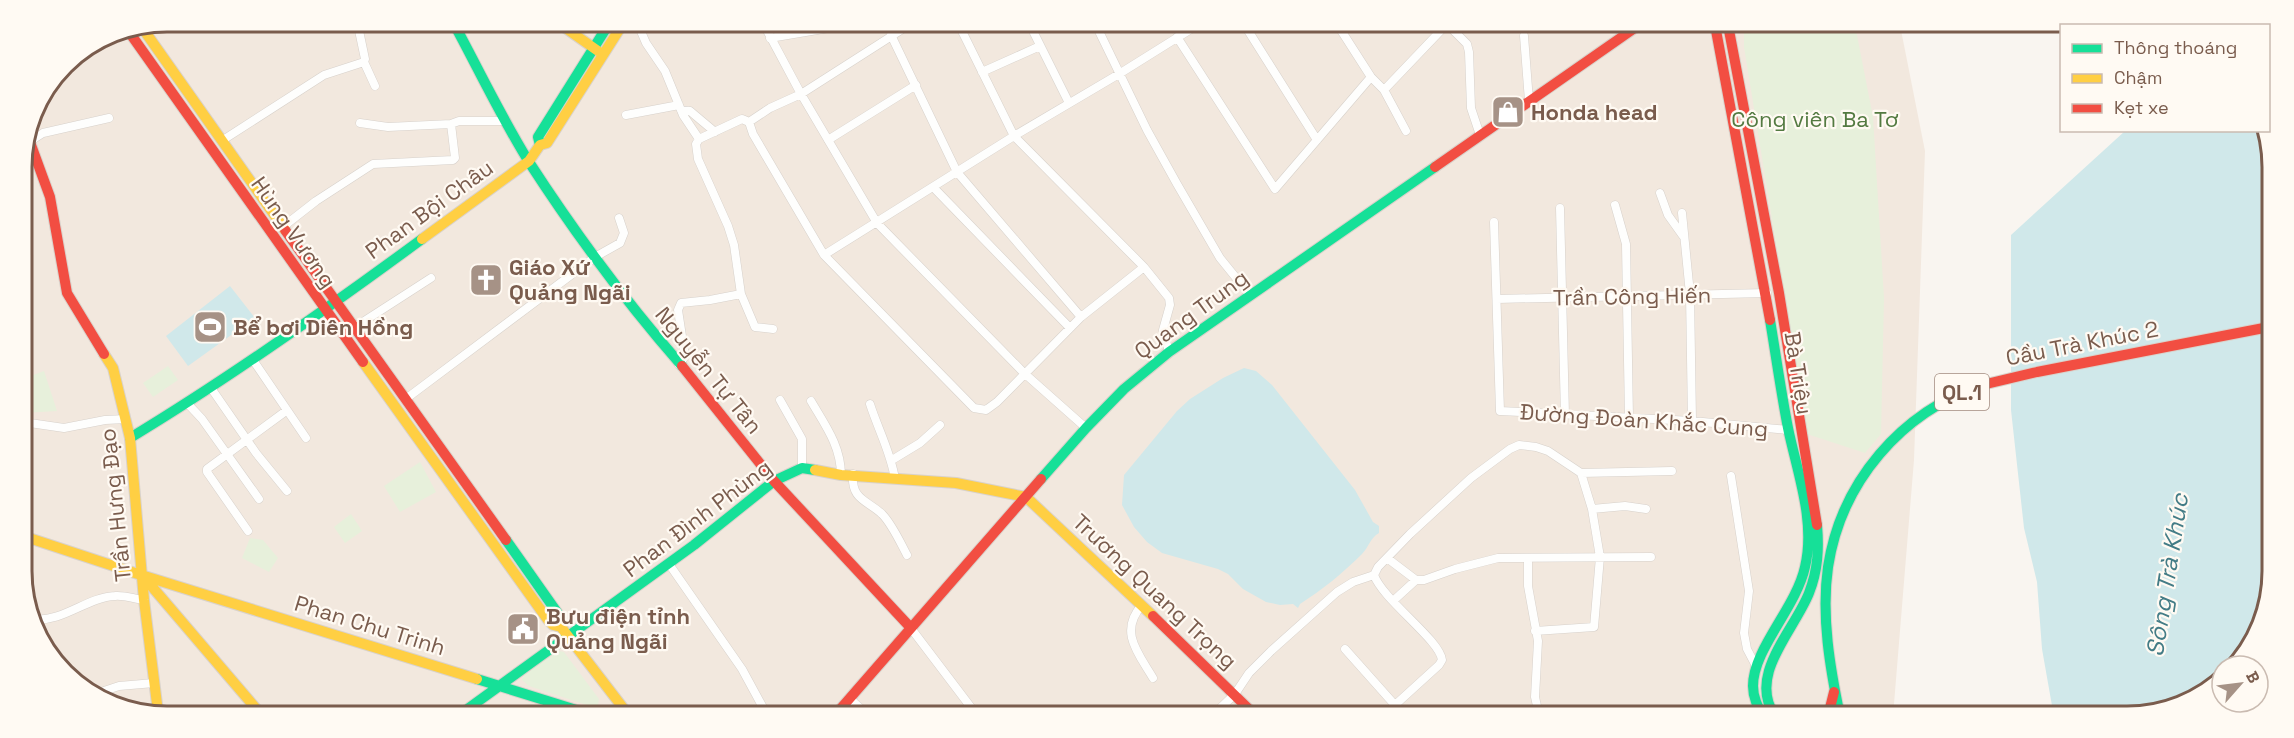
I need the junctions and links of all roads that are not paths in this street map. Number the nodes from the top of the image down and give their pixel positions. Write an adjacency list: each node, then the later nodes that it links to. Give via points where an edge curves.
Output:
1 (359, 32): 29 (street)
2 (458, 32): 42 (main road, Nguyễn Tự Tân)
3 (572, 32): 28 (main road)
4 (606, 32): 28 (main road, Phan Bội Châu)
5 (615, 32): 28 (main road, Phan Bội Châu)
6 (641, 32): 39 (street, via 665,71)
7 (767, 32): 26 (street)
8 (805, 32): 26 (street)
9 (896, 32): 22 (street)
10 (962, 32): 30 (street)
11 (1033, 32): 27 (street)
12 (1099, 32): 31 (street)
13 (1185, 32): 25 (street)
14 (1249, 32): 55 (street)
15 (1342, 32): 32 (street)
16 (1439, 32): 35 (street)
17 (1455, 32): 49 (street, via 1469,52 1471,108)
18 (1629, 32): 37 (main road, Quang Trung)
19 (1716, 32): 75 (main road, Bà Triệu)
20 (1729, 32): 74 (main road, Bà Triệu)
21 (146, 33): 46 (main road, Hùng Vương)
22 (891, 35): 33 (street); 36 (street)
23 (132, 36): 52 (main road, Hùng Vương)
24 (1524, 36): 37 (street)
25 (1177, 37): 31 (street); 55 (street, via 1275,189)
26 (770, 38): 36 (street)
27 (1040, 46): 30 (street); 38 (street)
28 (598, 51): 58 (main road, Phan Bội Châu, via 537,137 540,145)
29 (364, 62): 34 (street); 54 (street, via 324,75)
30 (982, 72): 50 (street)
31 (1119, 74): 38 (street); 78 (street, via 1220,258)
32 (1371, 77): 35 (street); 55 (street)
33 (916, 85): 56 (street); 59 (street)
34 (375, 86)
35 (1384, 90): 47 (street)
36 (801, 94): 43 (street); 56 (street)
37 (1529, 101): 49 (main road, Quang Trung)
38 (1069, 103): 50 (street)
39 (680, 108): 40 (street); 48 (street, via 690,111); 53 (street)
40 (626, 115)
41 (109, 118): 51 (street, via 43,133)
42 (505, 121): 45 (street); 58 (main road, Nguyễn Tự Tân)
43 (749, 122): 48 (street, via 742,119); 70 (street)
44 (360, 123): 45 (street, via 388,127)
45 (451, 124): 68 (street, via 453,160 373,164)
46 (214, 130): 52 (main road); 54 (main road, Hùng Vương)
47 (1406, 131)
48 (715, 132): 53 (street)
49 (1480, 135): 78 (main road, Quang Trung)
50 (1014, 136): 59 (street); 72 (street)
51 (35, 138)
52 (203, 138): 83 (main road, Hùng Vương)
53 (699, 139): 76 (street, via 698,159 734,245)
54 (223, 140): 68 (main road, Hùng Vương)
55 (1317, 140)
56 (828, 141): 67 (street)
57 (32, 154): 102 (main road, Trần Hưng Đạo, via 55,217 67,293 113,368)
58 (528, 161): 71 (main road, Nguyễn Tự Tân); 82 (main road, Phan Bội Châu)
59 (957, 172): 60 (street); 84 (street)
60 (933, 187): 67 (street); 86 (street)
61 (1660, 193): 69 (street, via 1668,215)
62 (1615, 205): 79 (street, via 1626,244)
63 (1560, 208): 80 (street)
64 (1682, 213): 69 (street)
65 (619, 218): 71 (street, via 624,228 620,243)
66 (1494, 222): 81 (street)
67 (877, 223): 70 (street); 92 (street)
68 (284, 226): 82 (main road, Hùng Vương)
69 (1684, 237): 77 (street)
70 (824, 255): 92 (street, via 974,408 986,410)
71 (595, 257): 91 (main road, Nguyễn Tự Tân); 94 (street)
72 (1143, 267): 84 (street); 89 (street, via 1169,298 1163,330)
73 (431, 278): 85 (street)
74 (1779, 292): 75 (main road); 169 (main road, Bà Triệu, via 1816,511 1818,547 1808,597 1767,673)
75 (1767, 293): 77 (street, Trần Công Hiến); 107 (main road, Bà Triệu)
76 (741, 294): 88 (street, via 755,327); 91 (street, via 681,303 678,310 685,356)
77 (1690, 294): 79 (street, Trần Công Hiến); 103 (street)
78 (1250, 296): 89 (main road, Quang Trung)
79 (1628, 296): 80 (street, Trần Công Hiến); 101 (street)
80 (1563, 297): 81 (street, Trần Công Hiến); 100 (street)
81 (1497, 299): 100 (street, Đường Đoàn Khắc Cung, via 1500,411)
82 (336, 301): 83 (main road, Phan Bội Châu); 85 (main road, Hùng Vương)
83 (324, 309): 90 (main road); 122 (main road, Hùng Vương)
84 (1081, 317): 86 (street)
85 (356, 327): 94 (main road, Hùng Vương)
86 (1070, 328): 92 (street)
87 (2262, 328): 150 (main road, Cầu Trà Khúc 2 / QL.1, via 2007,377 1953,396 1907,425 1870,465 1838,528 1827,589)
88 (773, 329)
89 (1169, 352): 106 (main road, Quang Trung, via 1124,389)
90 (253, 360): 93 (main road); 99 (street)
91 (679, 365): 119 (main road, Nguyễn Tự Tân)
92 (1024, 373): 106 (street)
93 (211, 388): 97 (main road); 110 (street)
94 (406, 398): 120 (main road, Hùng Vương)
95 (780, 400): 113 (street, via 802,439)
96 (811, 401): 116 (street, via 832,436)
97 (188, 404): 108 (main road); 111 (street)
98 (870, 404): 112 (street)
99 (286, 411): 109 (street); 110 (street)
100 (1565, 416): 101 (street, Đường Đoàn Khắc Cung)
101 (1629, 418): 103 (street, Đường Đoàn Khắc Cung)
102 (126, 419): 104 (street, via 64,428); 108 (main road, Trần Hưng Đạo)
103 (1692, 421): 107 (street, Đường Đoàn Khắc Cung)
104 (32, 423)
105 (940, 425): 112 (street)
106 (1086, 428): 123 (main road, Quang Trung)
107 (1788, 429): 147 (main road, Bà Triệu, via 1805,512 1806,562 1795,597)
108 (130, 438): 135 (main road, Trần Hưng Đạo)
109 (306, 438)
110 (248, 440): 111 (street); 121 (street)
111 (228, 454): 124 (street); 127 (street, via 207,472)
112 (892, 460): 118 (street)
113 (802, 468): 116 (main road, Phan Đình Phùng); 119 (main road, Phan Đình Phùng)
114 (1672, 471): 115 (street)
115 (1581, 473): 125 (street); 132 (street, via 1556,456 1519,445 1471,478)
116 (847, 475): 118 (main road, Phan Đình Phùng); 129 (street, via 863,501 884,516)
117 (1731, 476): 147 (street, via 1749,591 1744,633)
118 (895, 479): 123 (main road, Phan Đình Phùng, via 956,483)
119 (774, 480): 134 (main road, Phan Đình Phùng); 143 (main road, Nguyễn Tự Tân)
120 (467, 483): 122 (main road); 142 (main road, Hùng Vương, via 561,618)
121 (287, 491)
122 (456, 492): 142 (main road, Hùng Vương, via 548,620)
123 (1026, 496): 140 (main road, Trương Quang Trọng); 143 (main road, Quang Trung)
124 (259, 499)
125 (1592, 509): 126 (street); 130 (street)
126 (1646, 509)
127 (248, 531)
128 (32, 539): 135 (main road, Phan Chu Trinh)
129 (907, 555)
130 (1600, 557): 131 (street); 133 (street); 144 (street, via 1594,627)
131 (1651, 557)
132 (1387, 558): 136 (street); 137 (street)
133 (1528, 559): 137 (street, via 1498,558); 144 (street)
134 (669, 564): 145 (main road, Phan Đình Phùng); 161 (street, via 742,669)
135 (141, 575): 138 (main road, Trần Hưng Đạo); 151 (main road, Phan Chu Trinh); 157 (main road)
136 (1374, 575): 139 (street); 153 (street, via 1337,592 1264,658)
137 (1416, 580): 139 (street)
138 (144, 600): 141 (street, via 116,596 98,599 54,617); 149 (main road, Trần Hưng Đạo)
139 (1393, 601): 155 (street, via 1439,650 1442,660)
140 (1142, 606): 148 (street, via 1132,619 1132,641); 153 (main road, Trương Quang Trọng)
141 (40, 618)
142 (561, 627): 145 (main road, Hùng Vương)
143 (910, 627): 154 (main road, Quang Trung); 164 (street)
144 (1535, 631): 167 (street)
145 (569, 637): 151 (main road, Phan Đình Phùng); 160 (main road, Hùng Vương)
146 (1345, 649): 155 (street)
147 (1756, 666): 168 (main road, Bà Triệu, via 1752,692)
148 (1154, 678)
149 (154, 683): 152 (street); 156 (main road, Trần Hưng Đạo)
150 (1836, 684): 170 (main road); 171 (main road, QL.1); 172 (main road, QL.1)
151 (499, 686): 158 (main road, Phan Đình Phùng); 159 (main road, Phan Chu Trinh)
152 (105, 691)
153 (1235, 693): 165 (street); 166 (main road, Trương Quang Trọng)
154 (849, 698): 162 (main road, Quang Trung); 163 (street)
155 (1394, 704)
156 (157, 705)
157 (254, 706)
158 (472, 706)
159 (563, 706)
160 (622, 706)
161 (762, 706)
162 (842, 706)
163 (858, 706)
164 (970, 706)
165 (1221, 706)
166 (1247, 706)
167 (1537, 706)
168 (1758, 706)
169 (1769, 706)
170 (1829, 706)
171 (1839, 706)
172 (1844, 706)

